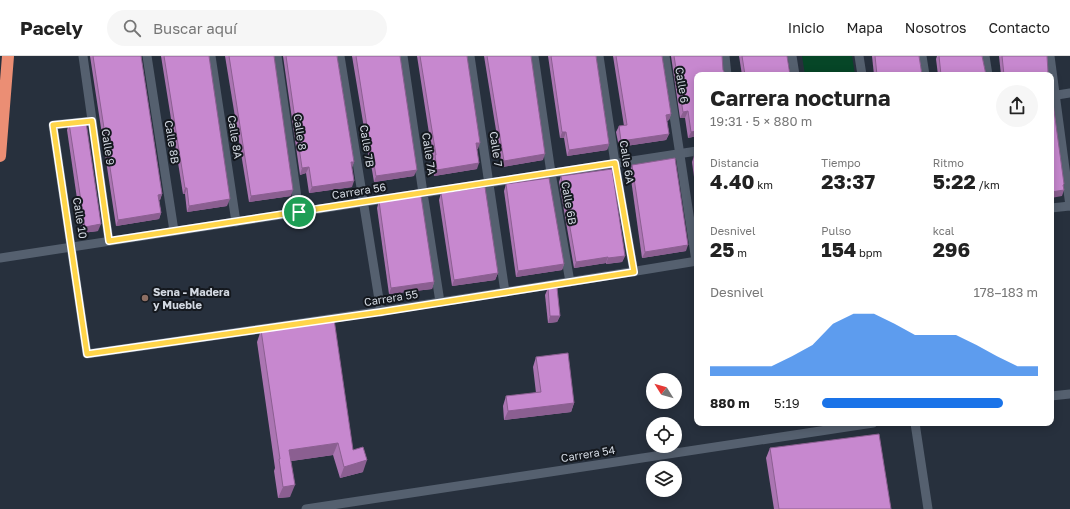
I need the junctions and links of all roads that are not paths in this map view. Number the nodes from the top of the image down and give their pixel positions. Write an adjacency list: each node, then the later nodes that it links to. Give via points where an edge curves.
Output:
1 (8, 56): 30 (highway)
2 (83, 56): 27 (street, Calle 9)
3 (147, 56): 41 (street, Calle 8B)
4 (210, 56): 40 (street, Calle 8A)
5 (277, 56): 39 (street, Calle 8)
6 (340, 56): 36 (street, Calle 7B)
7 (403, 56): 35 (street, Calle 7A)
8 (470, 56): 34 (street, Calle 7)
9 (534, 56): 33 (street, Calle 6B)
10 (599, 56): 32 (street, Calle 6A)
11 (665, 56): 29 (street, Calle 6)
12 (725, 56): 18 (street)
13 (792, 56): 19 (street)
14 (859, 56): 20 (street)
15 (922, 56): 21 (street)
16 (985, 56): 22 (street)
17 (1050, 56): 23 (street)
18 (727, 72)
19 (795, 72)
20 (862, 72)
21 (925, 72)
22 (988, 72)
23 (1051, 72)
24 (1070, 93): 25 (street)
25 (1054, 96)
26 (1054, 100): 31 (street)
27 (92, 121): 42 (street, Calle 9); 44 (street, Calle 10, via 53,125)
28 (694, 151): 29 (street, Carrera 56)
29 (680, 153): 32 (street, Carrera 56); 43 (street, Calle 6)
30 (0, 156)
31 (1067, 158): 37 (street)
32 (615, 163): 33 (street, Carrera 56); 47 (street, Calle 6A)
33 (551, 173): 34 (street, Carrera 56); 48 (street, Calle 6B)
34 (488, 183): 35 (street, Carrera 56); 49 (street, Calle 7)
35 (423, 193): 36 (street, Carrera 56); 50 (street, Calle 7A)
36 (364, 202): 39 (street, Carrera 56); 51 (street, Calle 7B)
37 (1070, 206): 38 (street)
38 (1054, 208)
39 (299, 212): 40 (street, Carrera 56)
40 (236, 222): 41 (street, Carrera 56)
41 (174, 231): 42 (street, Carrera 56)
42 (109, 241): 44 (street, Carrera 56)
43 (694, 242)
44 (72, 247): 45 (street, Carrera 56); 52 (street, Calle 10)
45 (0, 258)
46 (694, 262): 47 (street, Carrera 55)
47 (634, 272): 48 (street, Carrera 55)
48 (570, 282): 49 (street, Carrera 55)
49 (505, 292): 50 (street, Carrera 55)
50 (440, 302): 51 (street, Carrera 55)
51 (381, 312): 52 (street, Carrera 55)
52 (87, 354)
53 (1070, 394): 54 (street)
54 (1054, 396)
55 (854, 426): 57 (street, Carrera 54)
56 (915, 426): 58 (street)
57 (306, 509)
58 (928, 509)

